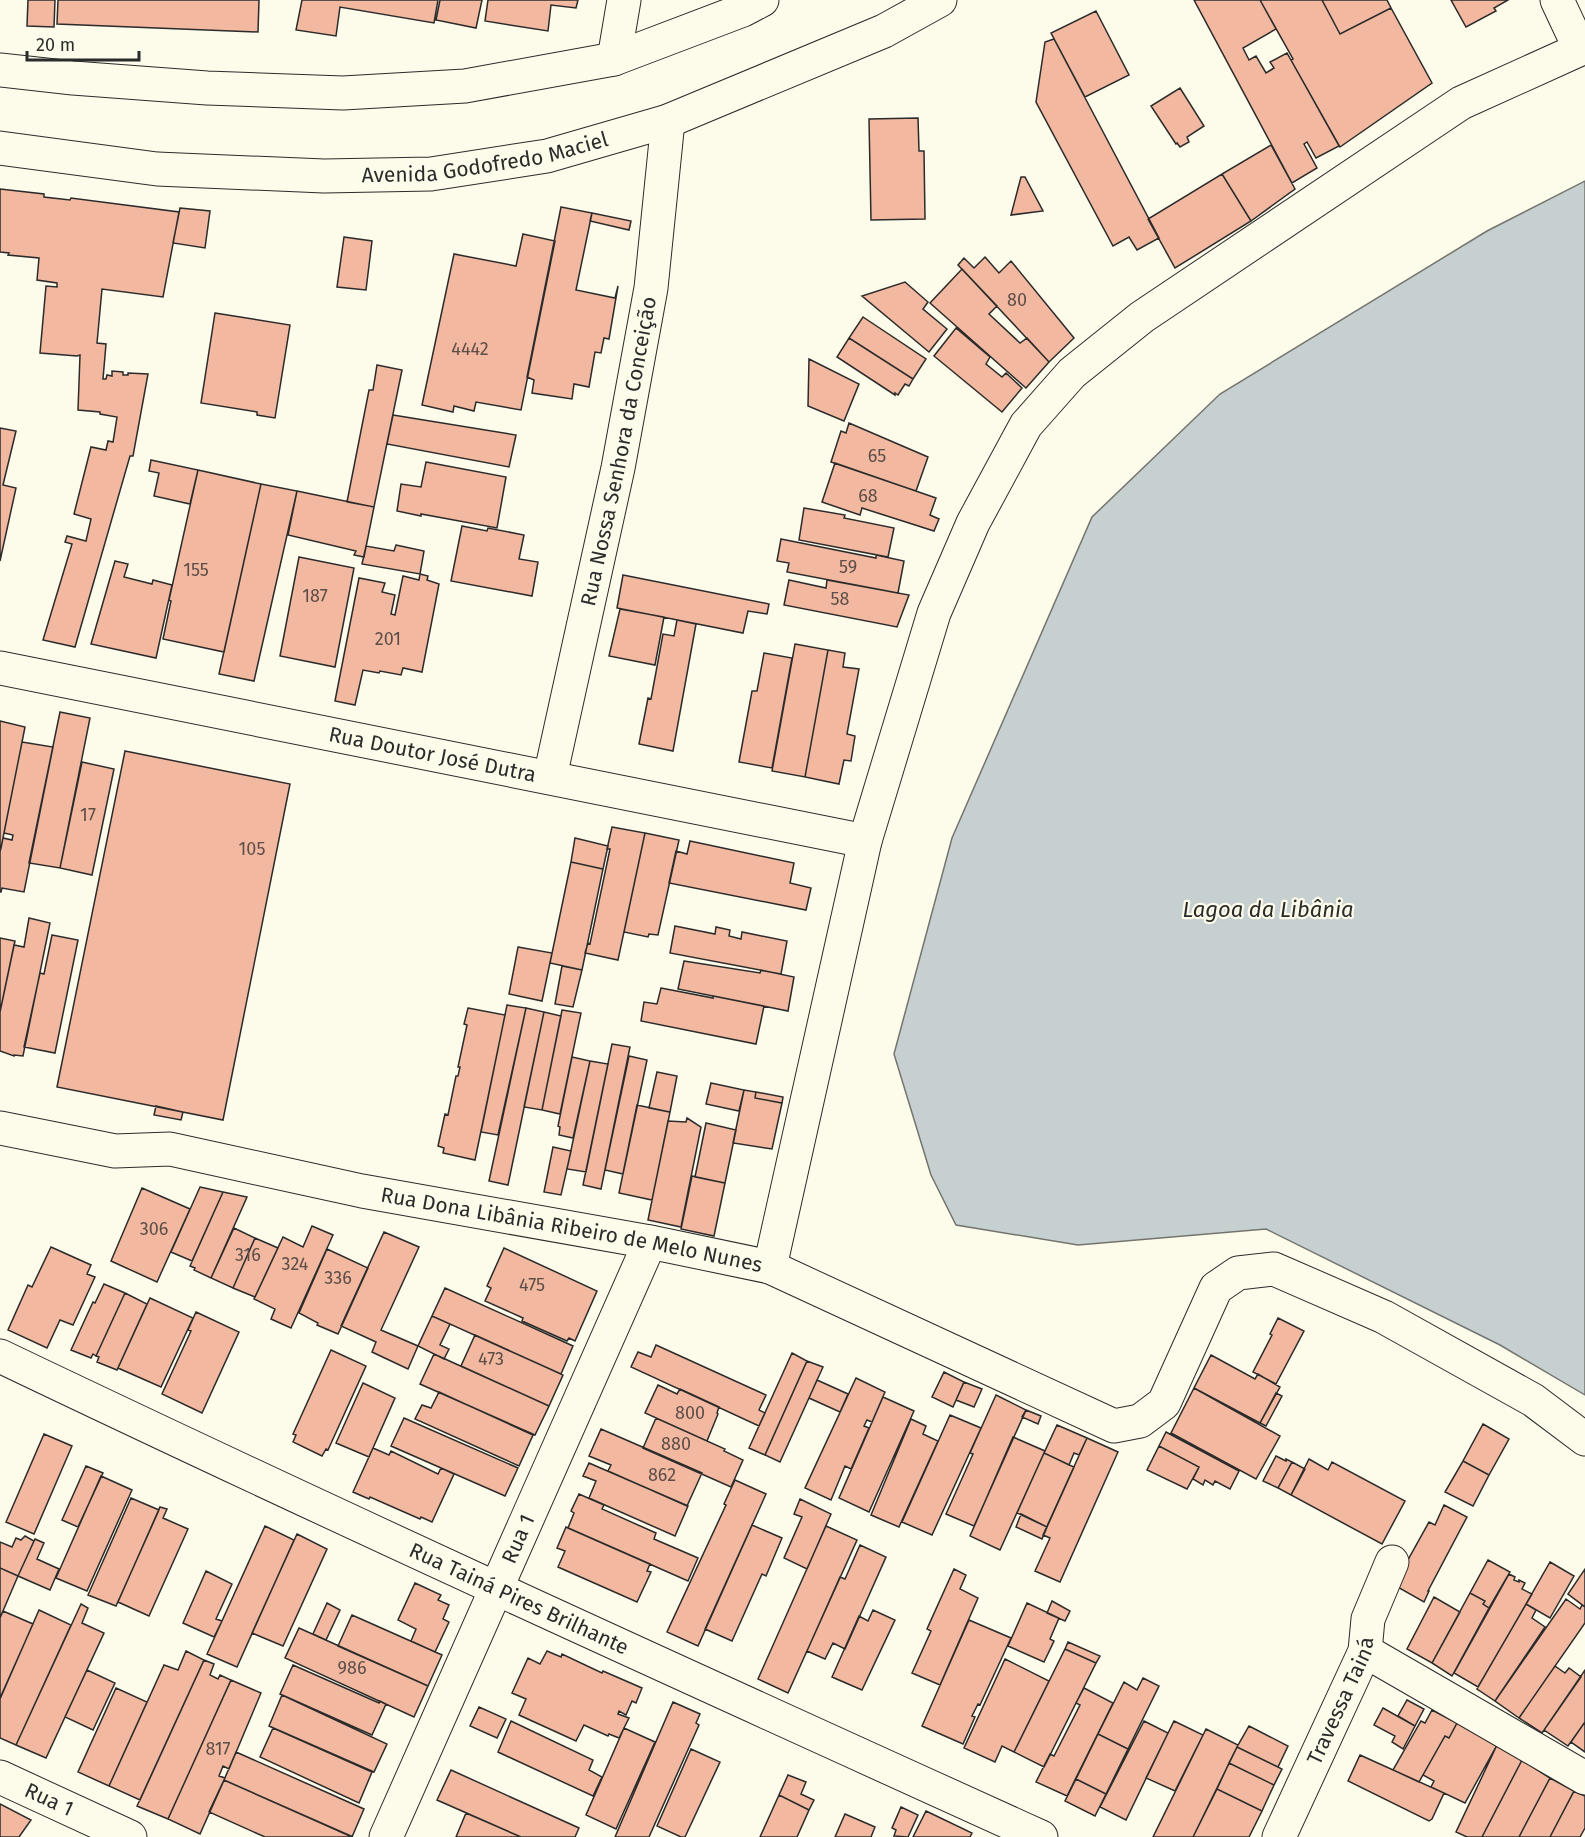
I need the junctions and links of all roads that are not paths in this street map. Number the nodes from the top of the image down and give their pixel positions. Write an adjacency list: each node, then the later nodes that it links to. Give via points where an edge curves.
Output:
1 (624, 0): 6 (street)
2 (762, 0): 6 (street)
3 (940, 0): 8 (street, Avenida Godofredo Maciel, via 884,31)
4 (1557, 0): 5 (street)
5 (1582, 48): 12 (street, via 1461,103 1142,317 1072,373 1026,425 973,523 934,613)
6 (614, 59): 7 (street, via 465,86 344,93 207,88)
7 (0, 70)
8 (668, 121): 9 (street, Avenida Godofredo Maciel, via 547,156 431,174 324,176 157,169); 11 (street, Rua Nossa Senhora da Conceição, via 651,288 618,468)
9 (0, 148)
10 (0, 668): 11 (street, Rua Doutor José Dutra)
11 (550, 777): 12 (street, Rua Doutor José Dutra)
12 (865, 841): 15 (street)
13 (0, 1128): 14 (street, Rua Dona Libânia Ribeiro de Melo Nunes, via 115,1151 170,1149 362,1191)
14 (650, 1242): 15 (street, Rua Dona Libânia Ribeiro de Melo Nunes); 19 (street, Rua 1)
15 (770, 1267): 17 (street, Rua Dona Libânia Ribeiro de Melo Nunes, via 1114,1426 1140,1421 1164,1403 1216,1288 1238,1273 1274,1269 1384,1317 1533,1400)
16 (0, 1356): 19 (street, Rua Tainá Pires Brilhante)
17 (1585, 1439)
18 (1392, 1562): 20 (street, Travessa Tainá, via 1368,1619)
19 (495, 1589): 24 (street, Rua 1); 25 (street, Rua Tainá Pires Brilhante)
20 (1365, 1651): 22 (street); 26 (street, Travessa Tainá)
21 (0, 1778): 23 (street, Rua 1)
22 (1585, 1778)
23 (122, 1836)
24 (386, 1837)
25 (1041, 1837)
26 (1279, 1837)

